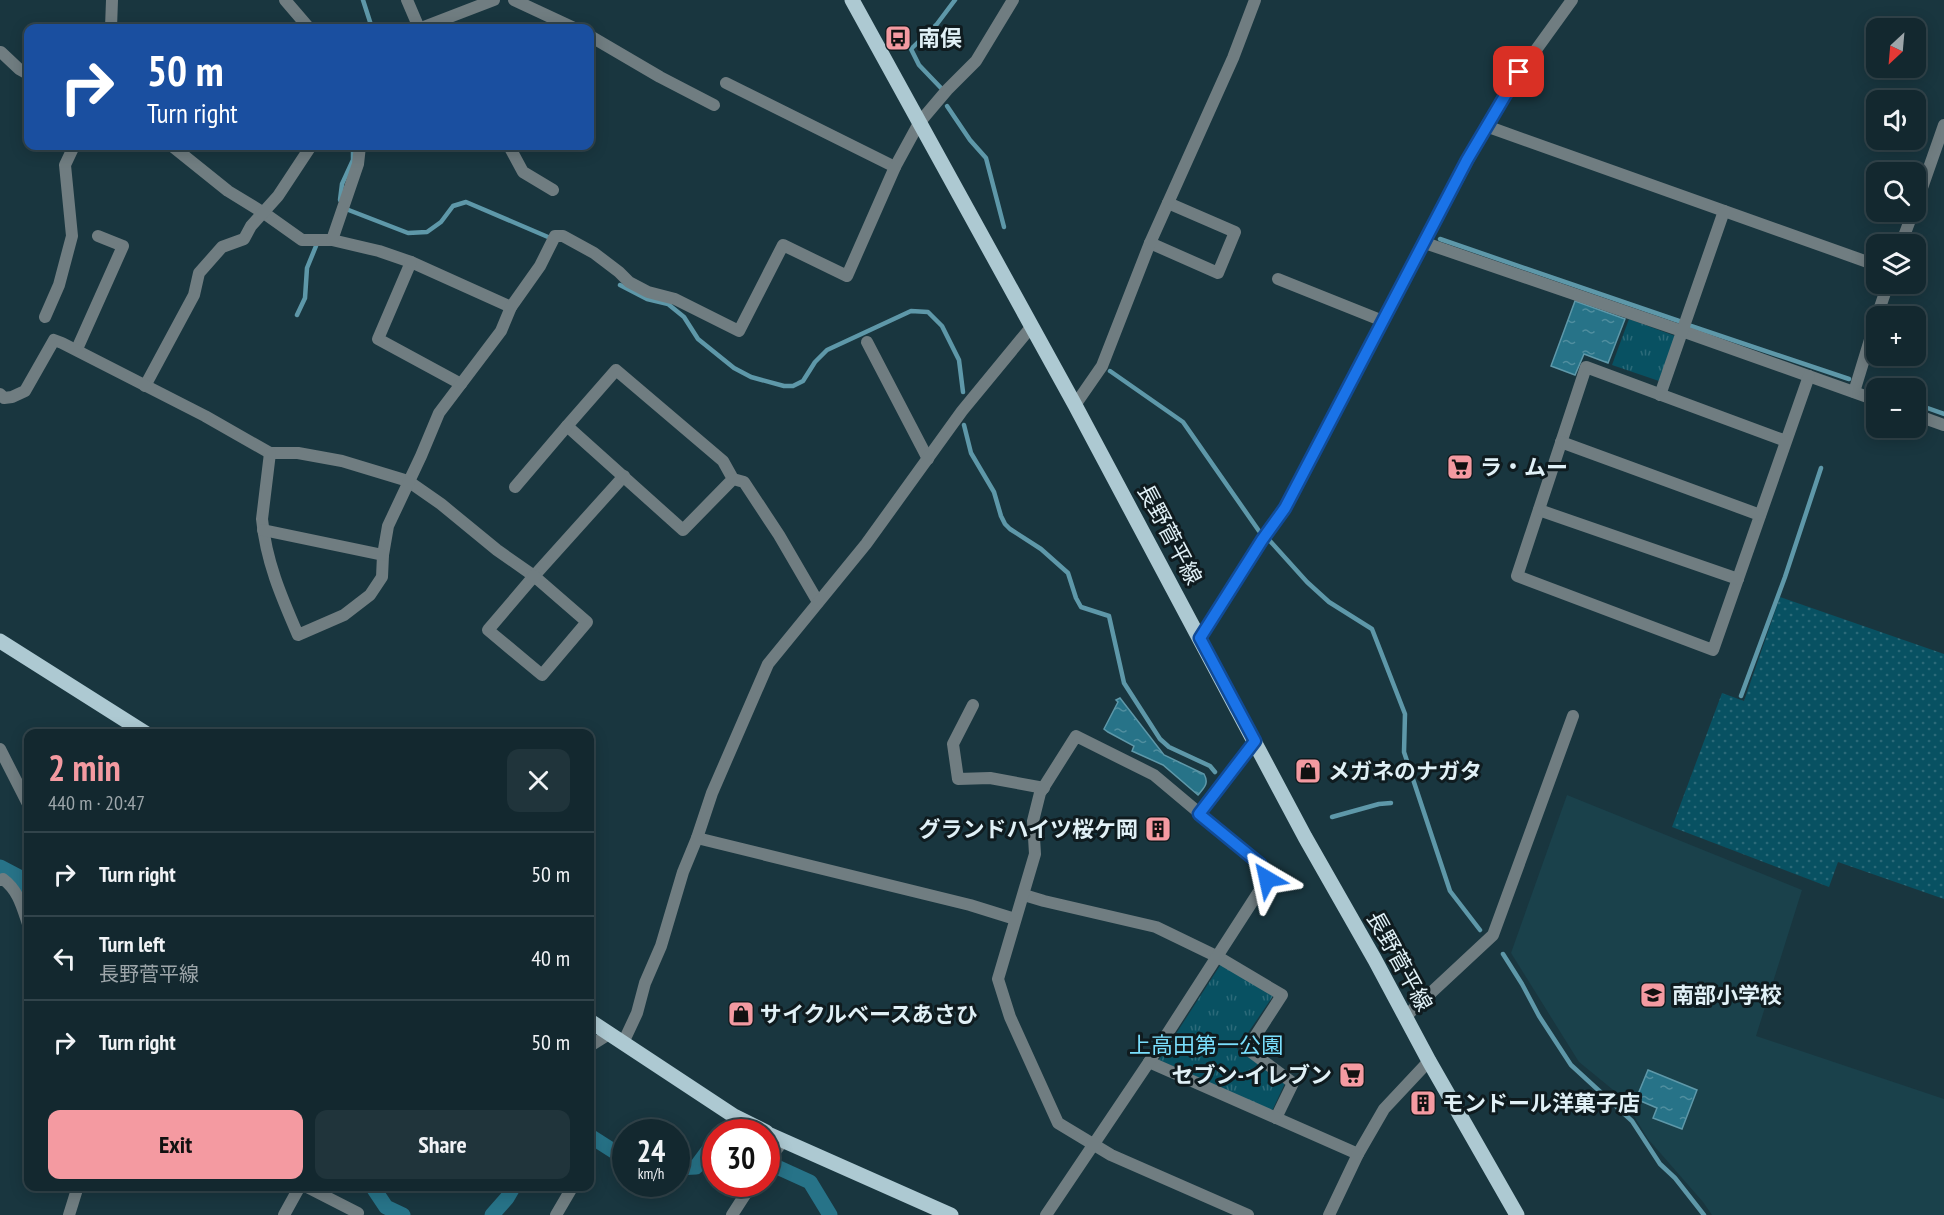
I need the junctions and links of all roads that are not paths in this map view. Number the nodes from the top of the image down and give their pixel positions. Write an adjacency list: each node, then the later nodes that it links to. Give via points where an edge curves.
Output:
1 (112, 0): 10 (street)
2 (285, 0): 11 (street)
3 (407, 0): 12 (street)
4 (494, 0): 13 (street)
5 (514, 0): 14 (street)
6 (852, 0): 20 (main road, 長野菅平線)
7 (1013, 0): 20 (street, via 975,61)
8 (1255, 0): 31 (street)
9 (1572, 0): 22 (street)
10 (111, 24)
11 (306, 24)
12 (418, 24)
13 (431, 24)
14 (565, 24)
15 (594, 38): 19 (street)
16 (0, 53): 17 (street)
17 (24, 72)
18 (726, 82): 28 (street)
19 (714, 105)
20 (919, 123): 28 (street); 44 (main road, 長野菅平線)
21 (1944, 125): 29 (street)
22 (1486, 126): 32 (street); 37 (street)
23 (72, 150): 42 (street, via 65,165 72,236)
24 (177, 150): 33 (street, via 228,191)
25 (308, 150): 33 (street)
26 (360, 150): 35 (street)
27 (511, 150): 30 (street, via 523,172)
28 (895, 167): 41 (street, via 846,276 783,245 739,330 629,282 594,253 563,236 555,236 540,266)
29 (1926, 176)
30 (553, 190)
31 (1168, 203): 36 (street); 36 (street, via 1235,232 1218,273)
32 (1725, 211): 39 (street); 45 (street)
33 (264, 213): 35 (street, via 302,240); 51 (street, via 244,239 222,247 200,273 194,295)
34 (98, 236): 47 (street, via 123,246)
35 (332, 240): 38 (street)
36 (1150, 243): 56 (street, via 1102,366)
37 (1425, 243): 43 (street); 45 (street)
38 (411, 262): 41 (street); 50 (street, via 378,339)
39 (1866, 262)
40 (1278, 279): 43 (street)
41 (511, 307): 50 (street, via 501,331)
42 (45, 317)
43 (1383, 321): 75 (street, via 1285,508)
44 (1032, 326): 56 (main road, 長野菅平線); 63 (street)
45 (1682, 331): 49 (street); 53 (street)
46 (867, 342): 63 (street)
47 (76, 349): 51 (street); 55 (street, via 54,340 25,391)
48 (1866, 353): 52 (street)
49 (1809, 376): 52 (street); 60 (street)
50 (461, 384): 66 (street, via 439,413)
51 (145, 386): 62 (street)
52 (1854, 392): 54 (street)
53 (1660, 395): 60 (street); 61 (street, via 1586,367)
54 (1866, 396)
55 (1, 399)
56 (1075, 405): 75 (main road, 長野菅平線)
57 (1926, 419): 58 (street)
58 (1944, 425)
59 (567, 426): 64 (street); 65 (street, via 616,370 723,461); 67 (street)
60 (1786, 441): 69 (street)
61 (1561, 442): 68 (street); 69 (street)
62 (270, 453): 66 (street, via 298,453 342,461); 70 (street)
63 (928, 459): 74 (street)
64 (624, 476): 65 (street, via 683,530); 72 (street)
65 (733, 479): 74 (street, via 744,482 753,495)
66 (408, 481): 71 (street, via 388,526); 72 (street)
67 (515, 487)
68 (1539, 510): 73 (street); 73 (street, via 1517,576 1713,650)
69 (1760, 515): 73 (street)
70 (263, 530): 71 (street); 71 (street, via 275,580 298,634 345,615 370,595 382,577)
71 (383, 555)
72 (534, 576): 72 (street, via 488,630 542,675 587,622)
73 (1738, 579)
74 (818, 602): 85 (street, via 768,664 712,793)
75 (1200, 638): 80 (main road, 長野菅平線)
76 (0, 641): 79 (main road)
77 (973, 705): 82 (street, via 953,744 958,779 990,778)
78 (1573, 716): 91 (street, via 1494,935)
79 (139, 729)
80 (1255, 741): 84 (street); 91 (main road, 長野菅平線)
81 (0, 749): 83 (street)
82 (1044, 788): 84 (street, via 1076,736 1154,775); 87 (street, via 1033,821 1035,854)
83 (24, 796)
84 (1199, 814): 90 (street, via 1260,864 1267,879)
85 (698, 838): 89 (street); 95 (street)
86 (1, 879): 88 (street, via 12,885)
87 (1024, 895): 89 (street); 90 (street, via 1156,927)
88 (24, 911)
89 (1015, 919): 102 (street, via 998,979 1010,1017 1058,1123)
90 (1218, 957): 97 (street); 98 (street, via 1282,995 1247,1048 1293,1083)
91 (1406, 1017): 96 (main road, 長野菅平線)
92 (594, 1024): 93 (main road)
93 (609, 1034): 94 (street); 95 (main road)
94 (594, 1043)
95 (623, 1043): 99 (main road)
96 (1429, 1061): 104 (street, via 1384,1110); 119 (main road, 長野菅平線)
97 (1149, 1062): 98 (street); 102 (street)
98 (1276, 1118): 104 (street)
99 (740, 1119)
100 (780, 1140): 101 (main road)
101 (783, 1141): 103 (street); 115 (main road)
102 (1093, 1144): 116 (street); 117 (street)
103 (780, 1145)
104 (1358, 1154): 118 (street)
105 (76, 1191): 110 (street)
106 (297, 1191): 111 (street)
107 (315, 1191): 112 (street)
108 (570, 1191): 113 (street)
109 (744, 1197): 114 (street)
110 (69, 1215)
111 (284, 1215)
112 (357, 1215)
113 (556, 1215)
114 (732, 1215)
115 (951, 1215)
116 (1046, 1215)
117 (1248, 1215)
118 (1329, 1215)
119 (1517, 1215)

